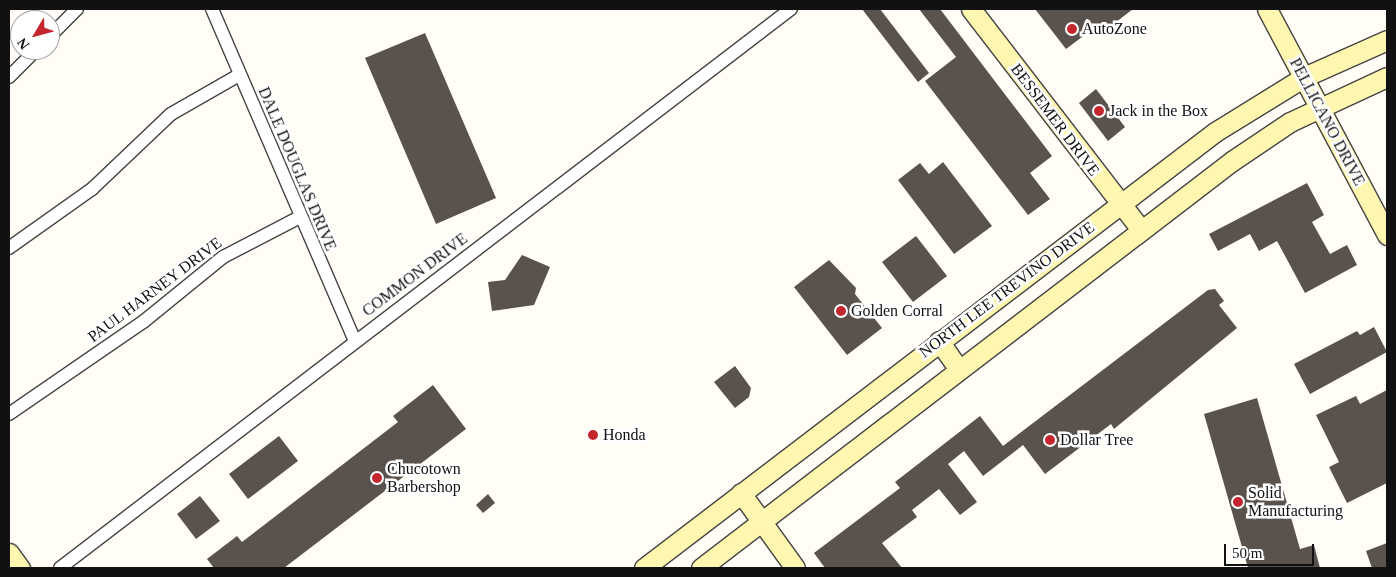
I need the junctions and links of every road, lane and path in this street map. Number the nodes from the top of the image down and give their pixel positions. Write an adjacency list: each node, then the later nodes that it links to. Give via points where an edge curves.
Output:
1 (77, 9): 6 (street)
2 (212, 9): 9 (street, DALE DOUGLAS DRIVE)
3 (790, 9): 19 (street, COMMON DRIVE)
4 (971, 9): 14 (main road, BESSEMER DRIVE)
5 (1267, 9): 11 (main road, PELLICANO DRIVE)
6 (60, 26)
7 (1387, 40): 11 (main road, NORTH LEE TREVINO DRIVE)
8 (26, 60): 10 (street)
9 (239, 75): 15 (street, DALE DOUGLAS DRIVE); 18 (street, via 170,114 92,190)
10 (9, 76)
11 (1304, 77): 13 (main road, PELLICANO DRIVE); 14 (main road, NORTH LEE TREVINO DRIVE, via 1215,132)
12 (1387, 77): 13 (main road, NORTH LEE TREVINO DRIVE)
13 (1320, 107): 16 (main road, NORTH LEE TREVINO DRIVE, via 1269,135); 17 (main road, PELLICANO DRIVE)
14 (1120, 204): 16 (main road, BESSEMER DRIVE); 20 (main road, NORTH LEE TREVINO DRIVE)
15 (300, 217): 19 (street, DALE DOUGLAS DRIVE); 22 (street, PAUL HARNEY DRIVE, via 223,257 143,322)
16 (1141, 230): 21 (main road, NORTH LEE TREVINO DRIVE)
17 (1387, 235)
18 (9, 248)
19 (355, 340): 27 (street, COMMON DRIVE)
20 (939, 341): 21 (main road); 23 (main road, NORTH LEE TREVINO DRIVE)
21 (959, 370): 24 (main road, NORTH LEE TREVINO DRIVE)
22 (9, 414)
23 (741, 493): 24 (main road); 28 (main road, NORTH LEE TREVINO DRIVE)
24 (762, 522): 29 (main road, NORTH LEE TREVINO DRIVE); 30 (main road)
25 (9, 553): 26 (main road)
26 (20, 568)
27 (60, 568)
28 (644, 568)
29 (701, 568)
30 (795, 568)

